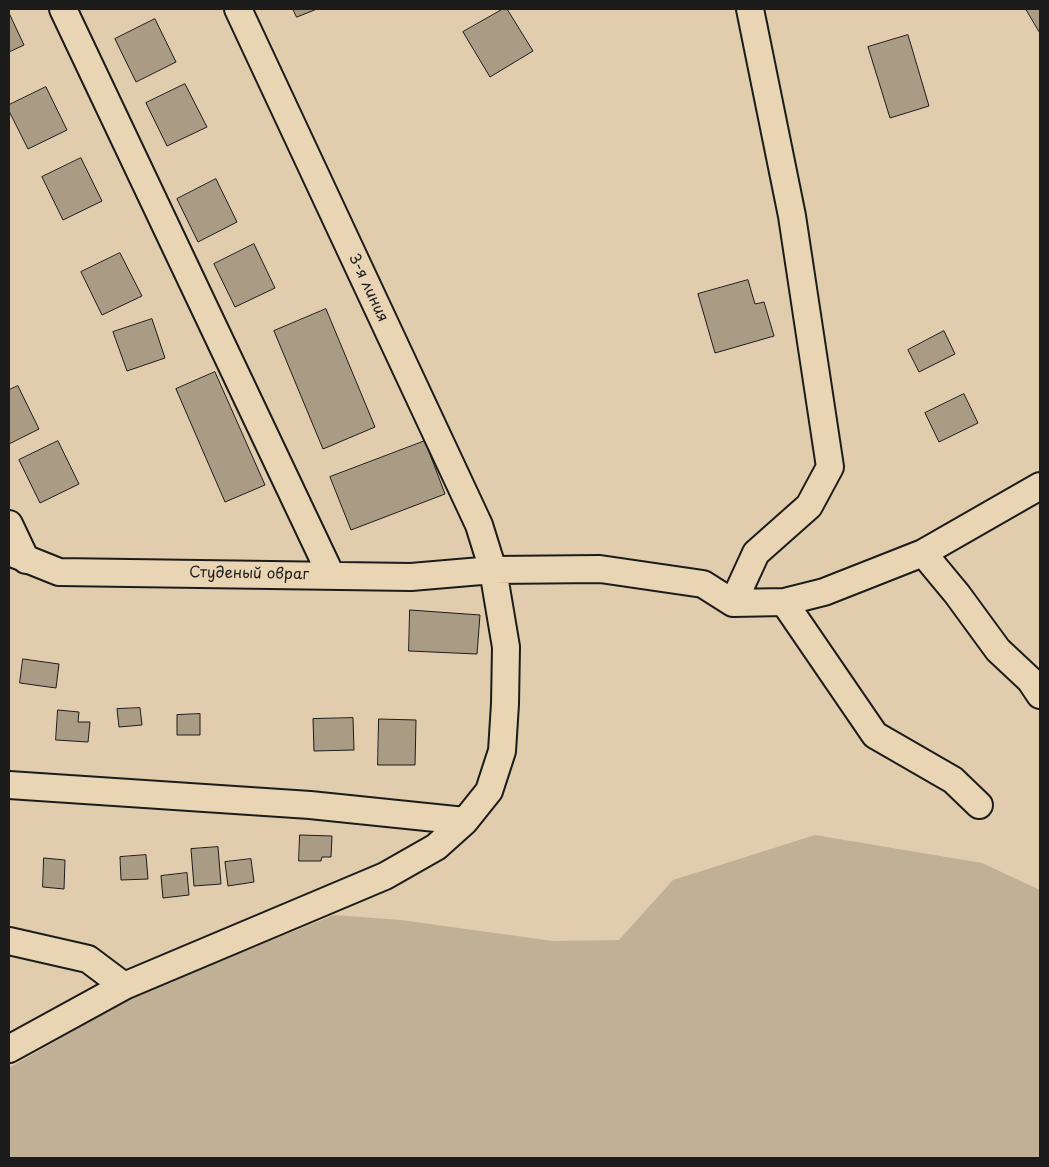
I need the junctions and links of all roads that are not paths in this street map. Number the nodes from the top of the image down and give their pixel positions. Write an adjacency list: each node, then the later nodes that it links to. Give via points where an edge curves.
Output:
1 (63, 9): 9 (street)
2 (238, 9): 8 (street, 3-я линия, via 479,525)
3 (750, 9): 11 (street, via 792,216 830,467 809,506 756,553)
4 (1040, 486): 6 (street)
5 (9, 524): 7 (street)
6 (923, 553): 10 (street, via 824,592); 12 (street, via 998,650 1030,680)
7 (17, 556): 9 (street, Студеный овраг, via 59,572)
8 (493, 570): 9 (street, Студеный овраг, via 411,577); 11 (street, Студеный овраг, via 600,569 703,584); 15 (street, 3-я линия, via 506,646 502,751 489,791)
9 (331, 575)
10 (784, 602): 11 (street); 14 (street, via 875,735 953,780)
11 (733, 603)
12 (1040, 695)
13 (9, 785): 15 (street, via 310,805)
14 (979, 806)
15 (465, 821): 17 (street, 3-я линия, via 436,847 385,876)
16 (9, 941): 17 (street, via 88,959)
17 (124, 986): 18 (street, 3-я линия)
18 (9, 1048)

